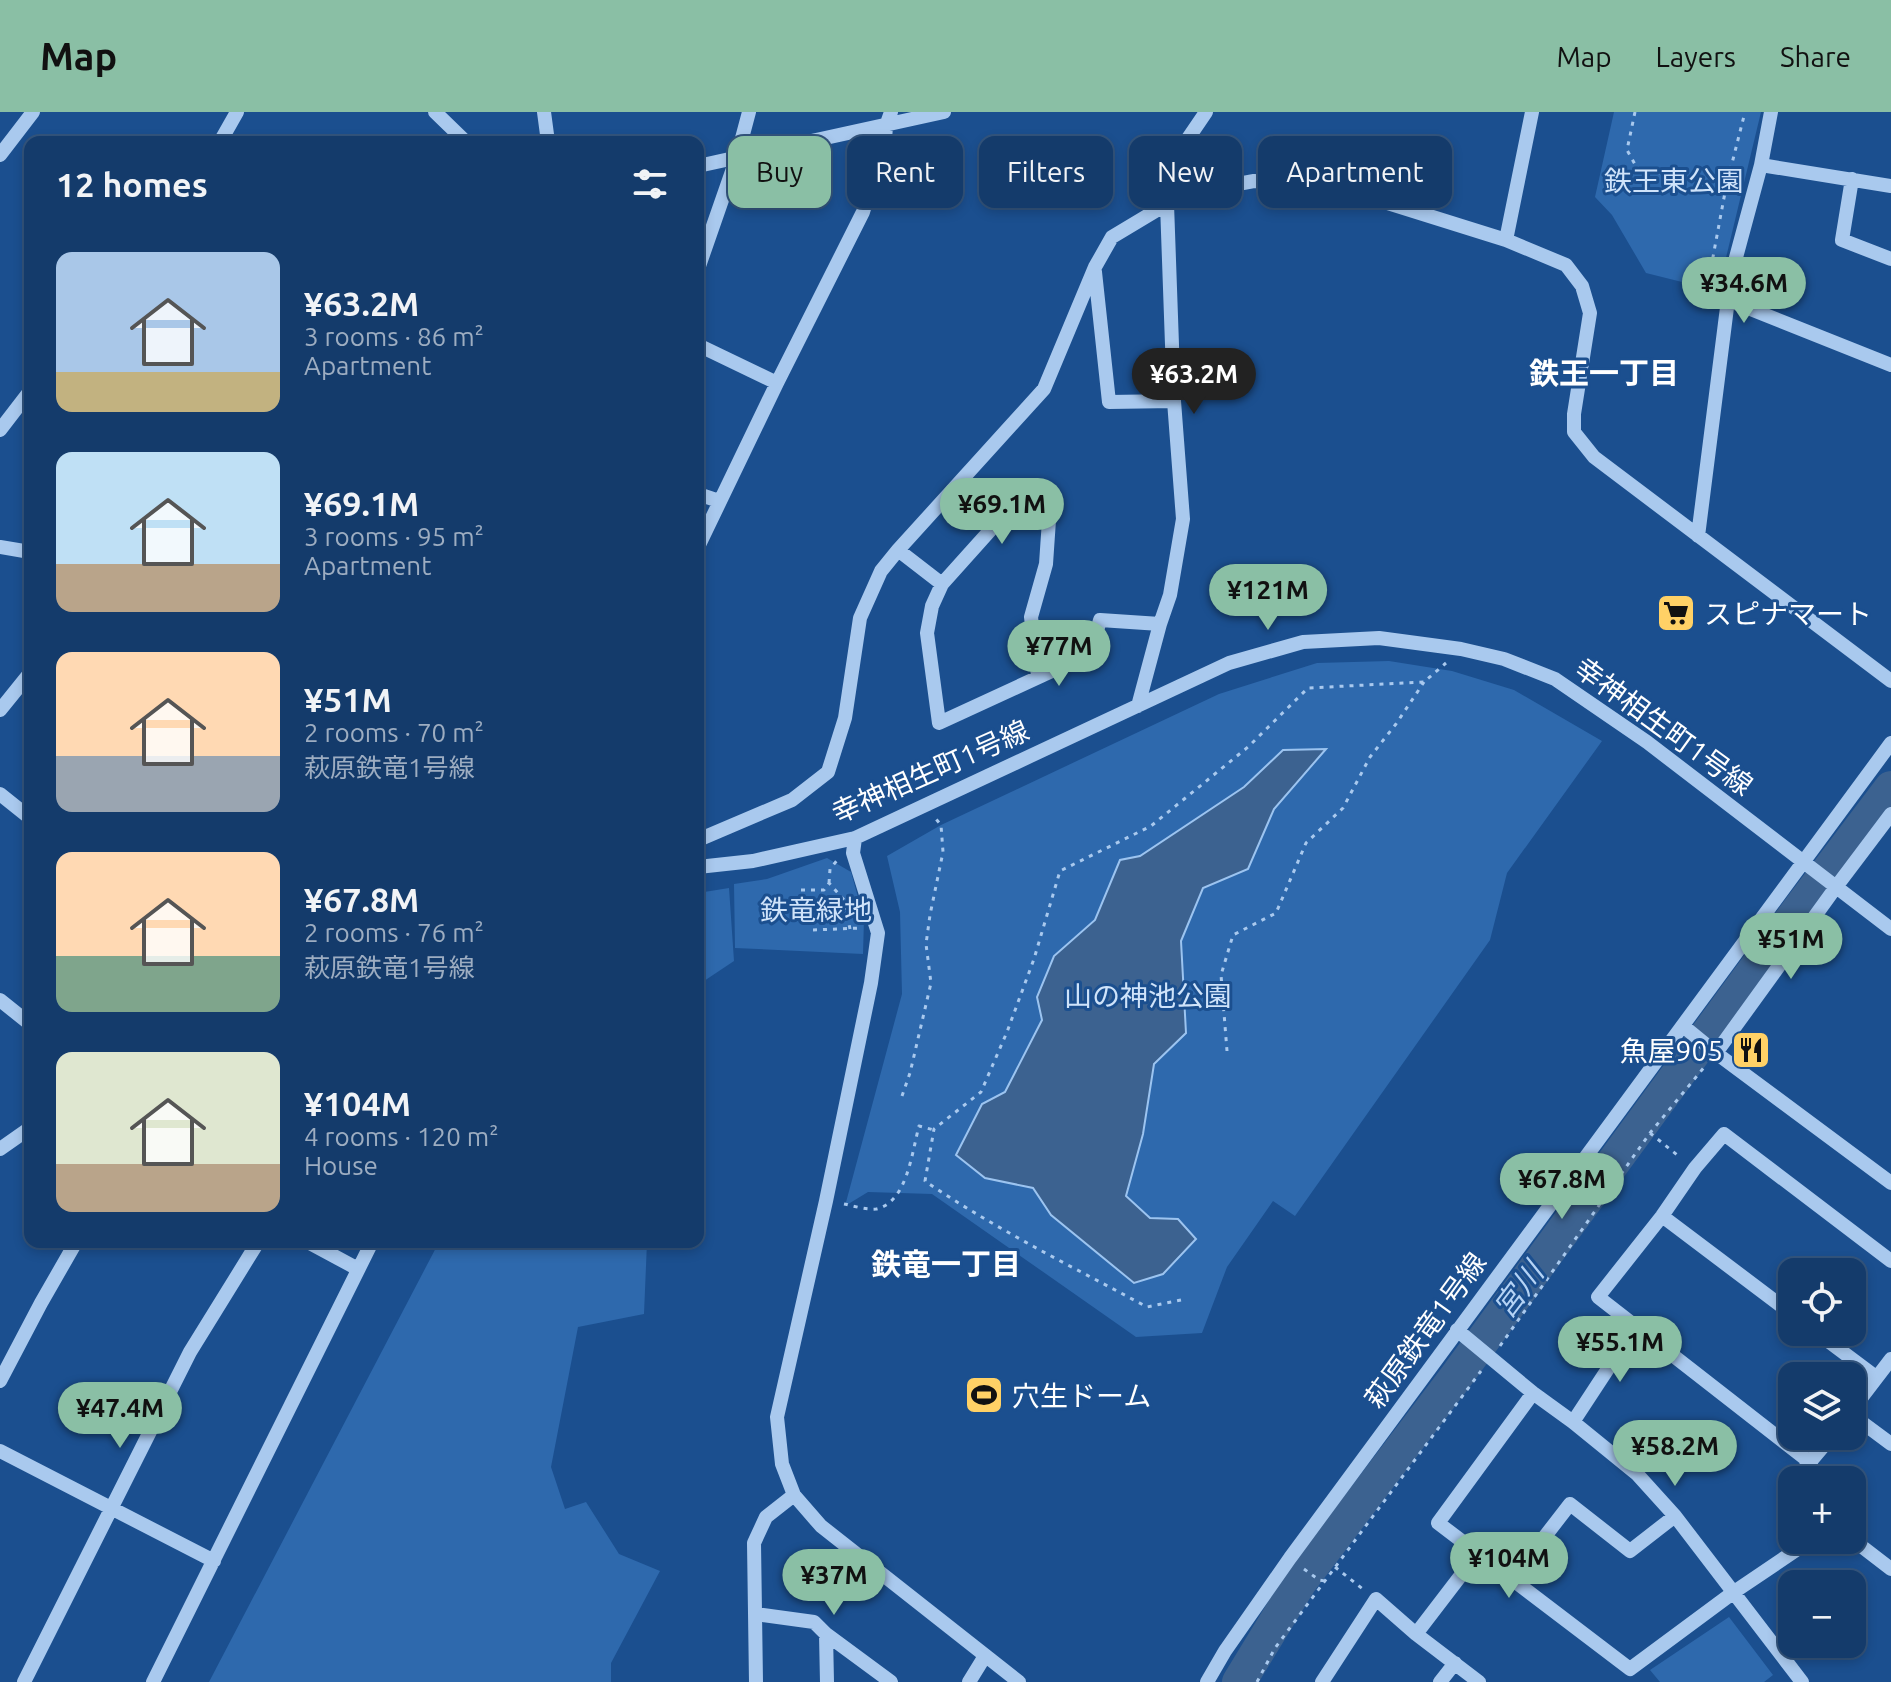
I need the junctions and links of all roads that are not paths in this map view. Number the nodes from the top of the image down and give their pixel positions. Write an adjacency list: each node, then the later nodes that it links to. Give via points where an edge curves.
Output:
1 (33, 112): 18 (street)
2 (218, 112): 10 (street)
3 (435, 112): 13 (street)
4 (544, 112): 14 (street)
5 (749, 112): 15 (street)
6 (944, 112): 11 (street)
7 (1206, 112): 17 (street)
8 (1532, 112): 28 (street)
9 (1771, 112): 21 (street)
10 (234, 117): 12 (street)
11 (888, 119): 16 (street); 35 (street, via 863,212)
12 (223, 136)
13 (460, 136)
14 (547, 136)
15 (743, 136)
16 (820, 136)
17 (1190, 136)
18 (0, 155)
19 (728, 159): 20 (street)
20 (704, 165)
21 (1761, 165): 22 (street); 32 (street)
22 (1852, 179): 25 (street); 30 (street, via 1842,240)
23 (728, 183): 29 (street)
24 (1242, 183): 28 (street, via 1327,184)
25 (1891, 186)
26 (1160, 208): 31 (street, via 1112,237)
27 (1167, 208): 37 (street)
28 (1506, 240): 42 (street, via 1566,265 1582,286 1590,313 1574,432 1594,457)
29 (704, 252)
30 (1891, 259)
31 (1095, 267): 37 (street, via 1109,402); 44 (street, via 1044,389)
32 (1728, 300): 34 (street); 42 (street)
33 (704, 348): 35 (street)
34 (1891, 365)
35 (777, 383): 40 (street)
36 (24, 399): 38 (street)
37 (1174, 401): 47 (street, via 1183,519)
38 (0, 430)
39 (704, 496): 40 (street)
40 (719, 501): 41 (street)
41 (704, 534)
42 (1698, 536): 50 (street)
43 (0, 547): 45 (street)
44 (898, 550): 46 (street); 57 (street, via 881,571 860,618 845,718 828,772 792,800)
45 (24, 551)
46 (942, 584): 48 (street, via 927,633 939,723); 48 (street, via 1021,496 1049,520 1046,564 1031,617)
47 (1160, 624): 48 (street, via 1100,620 1091,653); 51 (street)
48 (1038, 676)
49 (24, 680): 52 (street)
50 (1891, 681)
51 (1138, 706): 58 (street, 幸神相生町1号線, via 925,805); 59 (street, 幸神相生町1号線, via 1229,663 1303,642 1379,638 1504,659 1555,679)
52 (0, 710)
53 (1891, 743): 59 (street, 萩原鉄竜1号線)
54 (0, 794): 55 (street)
55 (24, 813)
56 (1891, 814): 61 (street)
57 (704, 837)
58 (854, 845): 60 (street, 幸神相生町1号線); 93 (street, via 878,933 777,1417 782,1464)
59 (1803, 861): 61 (street, 幸神相生町1号線); 65 (street, 萩原鉄竜1号線)
60 (704, 866)
61 (1836, 887): 62 (street, 幸神相生町1号線); 66 (street)
62 (1891, 929)
63 (3, 1007): 64 (street)
64 (24, 1019)
65 (1687, 1029): 66 (street); 79 (street, 萩原鉄竜1号線)
66 (1712, 1050): 69 (street)
67 (24, 1132): 68 (street)
68 (0, 1149)
69 (1891, 1183)
70 (1662, 1216): 75 (street, via 1724,1134); 77 (street); 78 (street, via 1598,1297)
71 (73, 1248): 83 (street)
72 (254, 1248): 94 (street, via 190,1352)
73 (319, 1248): 76 (street)
74 (369, 1248): 76 (street)
75 (1891, 1261)
76 (358, 1269): 99 (street)
77 (1778, 1303)
78 (1636, 1326): 86 (street); 91 (street)
79 (1460, 1333): 85 (street); 116 (street, 萩原鉄竜1号線, via 1290,1558)
80 (1835, 1346): 82 (street)
81 (1891, 1359): 82 (street)
82 (1876, 1377): 84 (street)
83 (0, 1381)
84 (1866, 1392)
85 (1533, 1393): 86 (street); 97 (street, via 1438,1523)
86 (1573, 1422): 95 (street, via 1637,1474)
87 (1866, 1423): 88 (street)
88 (1891, 1444)
89 (1821, 1450): 91 (street)
90 (0, 1451): 94 (street)
91 (1811, 1463): 92 (street)
92 (1808, 1466)
93 (794, 1495): 103 (street, via 766,1517 754,1543); 106 (street, via 821,1526)
94 (111, 1509): 99 (street); 109 (street)
95 (1675, 1516): 101 (street, via 1630,1551 1570,1504); 102 (street)
96 (1866, 1550): 100 (street)
97 (1478, 1553): 101 (street); 105 (street)
98 (1790, 1554): 102 (street)
99 (214, 1561): 110 (street)
100 (1891, 1569)
101 (1512, 1579): 102 (street, via 1630,1669)
102 (1734, 1592): 108 (street)
103 (756, 1614): 104 (street, via 814,1622); 111 (street)
104 (826, 1634): 112 (street); 113 (street)
105 (1416, 1634): 107 (street); 117 (street, via 1376,1599)
106 (985, 1656): 114 (street); 115 (street)
107 (1455, 1663): 118 (street); 119 (street)
108 (1799, 1677): 120 (street)
109 (24, 1682)
110 (153, 1682)
111 (756, 1682)
112 (827, 1682)
113 (891, 1682)
114 (969, 1682)
115 (1019, 1682)
116 (1207, 1682)
117 (1322, 1682)
118 (1440, 1682)
119 (1479, 1682)
120 (1781, 1682)

